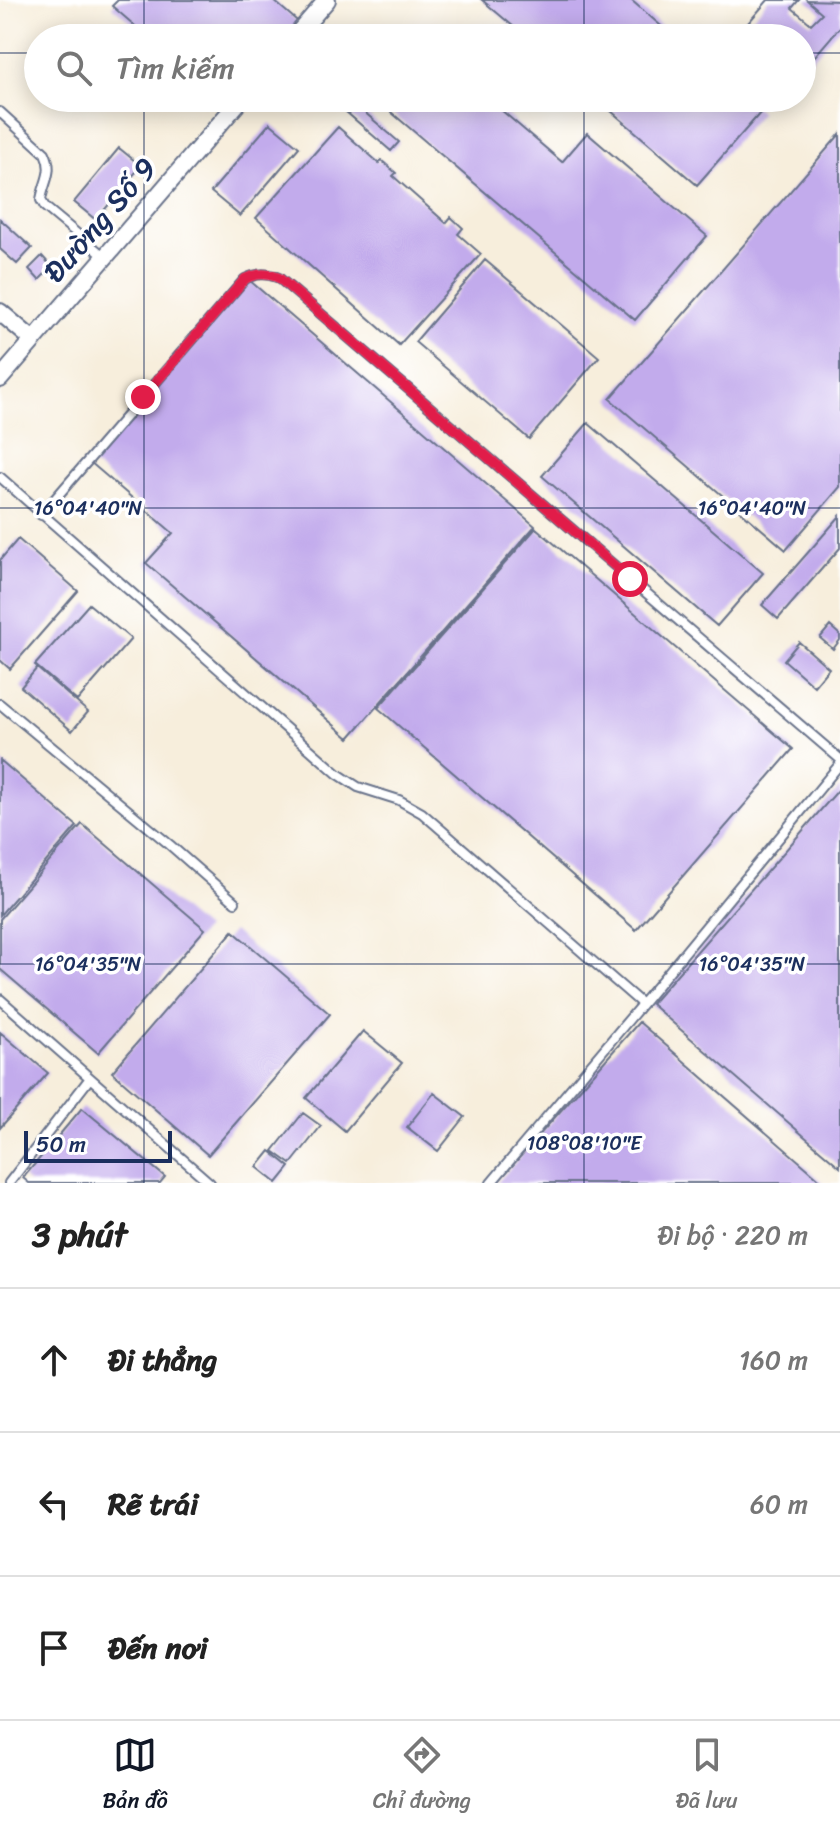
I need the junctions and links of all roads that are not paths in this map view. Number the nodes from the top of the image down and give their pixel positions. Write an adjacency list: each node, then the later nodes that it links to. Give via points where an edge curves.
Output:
1 (327, 0): 2 (street)
2 (306, 24)
3 (0, 112): 5 (lane, via 45,153 45,207)
4 (230, 112): 5 (street, Đường Số 9)
5 (105, 257): 7 (street, Đường Số 9)
6 (0, 312): 7 (street)
7 (33, 340): 8 (street, Đường Số 9)
8 (0, 379)
9 (0, 477): 10 (lane)
10 (41, 515): 12 (lane, via 245,279 271,274); 15 (lane, via 338,774 422,813)
11 (0, 704): 13 (lane)
12 (840, 762): 15 (lane)
13 (235, 902)
14 (0, 999): 16 (lane)
15 (642, 1004): 19 (lane)
16 (90, 1078): 17 (lane); 18 (lane)
17 (9, 1183)
18 (210, 1183)
19 (491, 1183)

